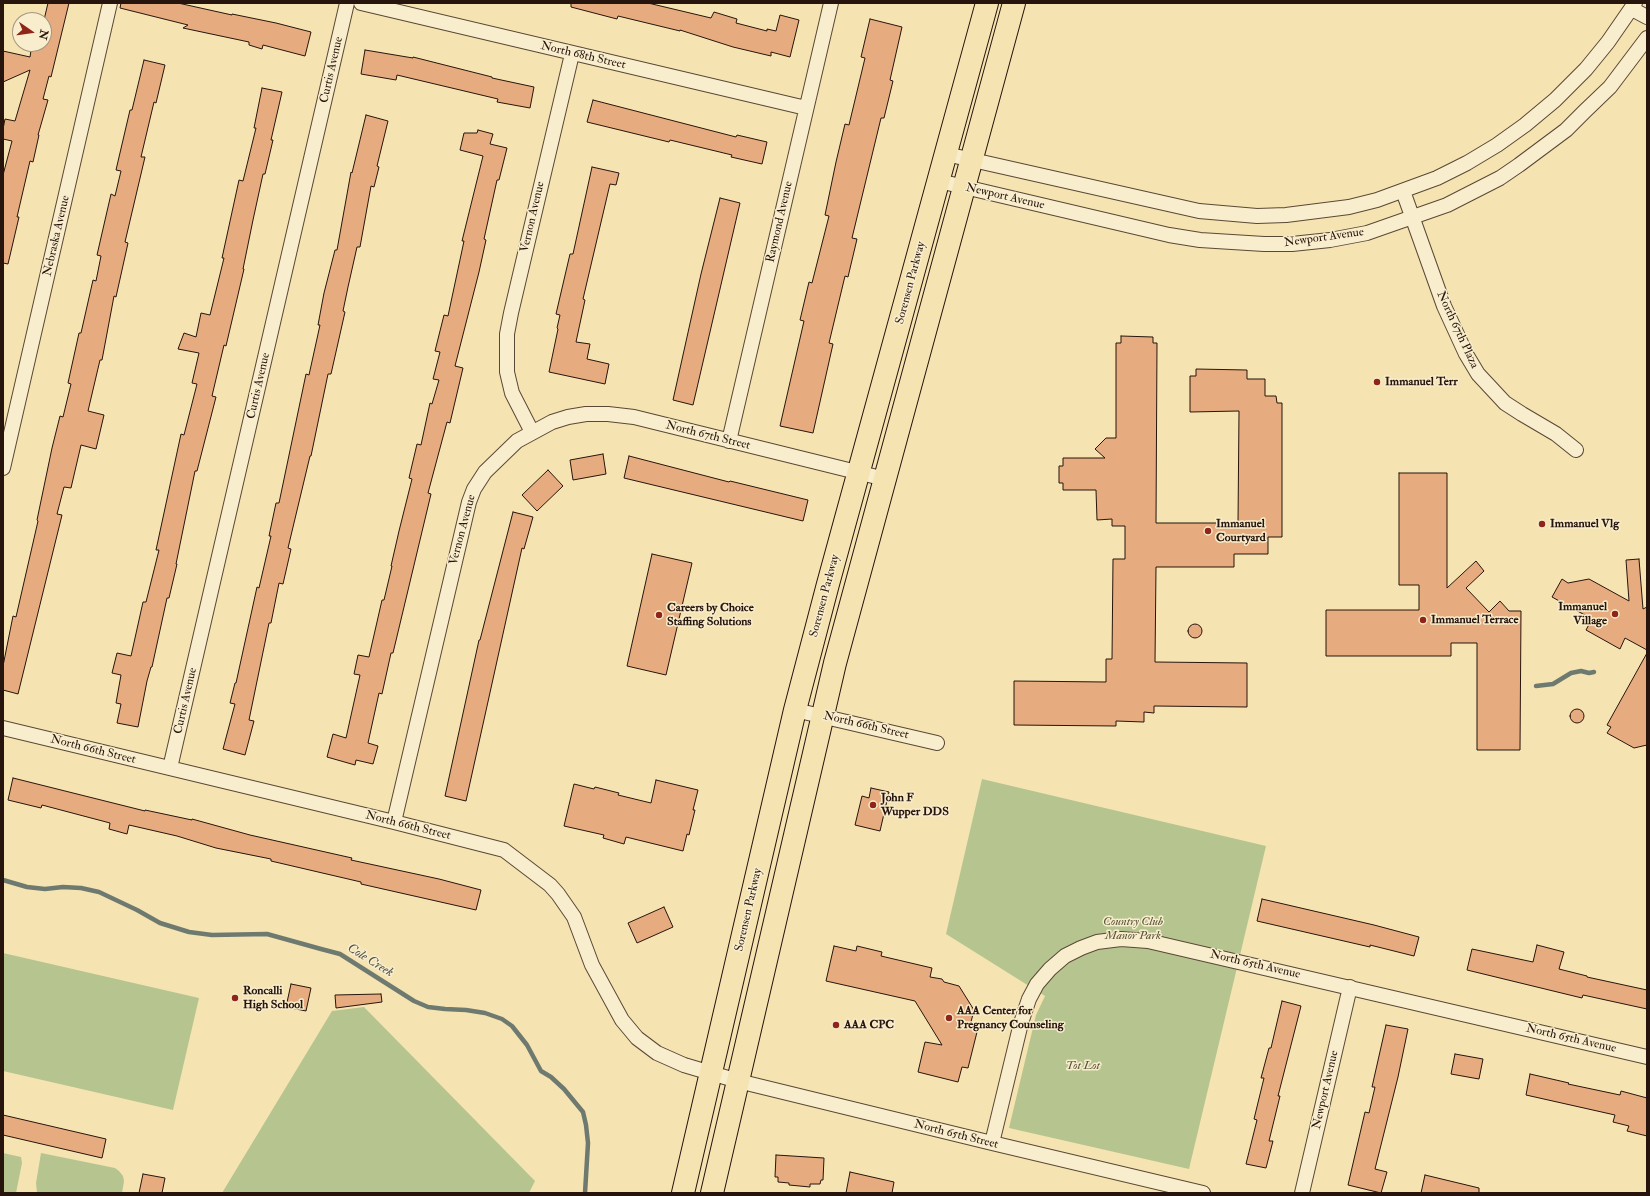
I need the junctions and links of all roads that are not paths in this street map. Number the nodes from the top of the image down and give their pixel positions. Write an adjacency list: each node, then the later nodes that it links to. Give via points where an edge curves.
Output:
1 (110, 3): 21 (street, Nebraska Avenue)
2 (347, 3): 28 (street, Curtis Avenue)
3 (361, 3): 10 (street, North 68th Street)
4 (831, 3): 11 (street, Raymond Avenue)
5 (987, 3): 12 (main road, Sorensen Parkway)
6 (1014, 3): 13 (main road)
7 (1633, 6): 8 (street); 16 (street, via 1586,70 1525,125 1467,163)
8 (1647, 17)
9 (1647, 38): 17 (street, Newport Avenue, via 1610,87 1566,130 1541,150 1471,194)
10 (572, 54): 11 (street, North 68th Street); 18 (street, Vernon Avenue, via 507,334 507,372 512,393)
11 (806, 108): 19 (street, Raymond Avenue)
12 (946, 154): 13 (street); 14 (main road, Sorensen Parkway)
13 (971, 160): 15 (main road); 16 (street, via 1199,211 1228,214 1286,215 1349,207)
14 (939, 181): 15 (street, Newport Avenue); 22 (main road, Sorensen Parkway)
15 (963, 187): 17 (street, Newport Avenue, via 1169,235 1232,243 1292,244 1330,240 1367,233); 23 (main road)
16 (1403, 191): 17 (street, North 67th Plaza)
17 (1413, 218): 20 (street, North 67th Plaza, via 1444,306 1478,374 1505,403 1556,434)
18 (532, 432): 19 (street, North 67th Street, via 568,417 608,414 634,417); 29 (street, Vernon Avenue, via 517,441 492,464 474,489 469,502)
19 (729, 441): 22 (street, North 67th Street)
20 (1576, 450)
21 (3, 468)
22 (859, 472): 23 (street, North 67th Street); 24 (main road, Sorensen Parkway)
23 (885, 479): 25 (main road)
24 (795, 710): 25 (street, North 66th Street); 32 (main road, Sorensen Parkway)
25 (822, 716): 27 (street, North 66th Street); 33 (main road)
26 (3, 728): 28 (street, North 66th Street)
27 (937, 743)
28 (170, 768): 29 (street, North 66th Street)
29 (394, 822): 32 (street, North 66th Street, via 504,850 550,885 574,917 592,966 622,1020 637,1038 657,1053)
30 (1350, 988): 31 (street, North 65th Avenue); 34 (street, North 65th Avenue, via 1148,940 1121,939 1097,942 1081,948 1065,956 1050,969 1037,984 1029,999); 38 (street, Newport Avenue)
31 (1647, 1057)
32 (711, 1074): 33 (street, North 65th Street); 35 (main road, Sorensen Parkway)
33 (738, 1081): 34 (street, North 65th Street); 36 (main road)
34 (992, 1143): 37 (street, North 65th Street)
35 (683, 1193)
36 (712, 1193)
37 (1202, 1193)
38 (1302, 1193)

